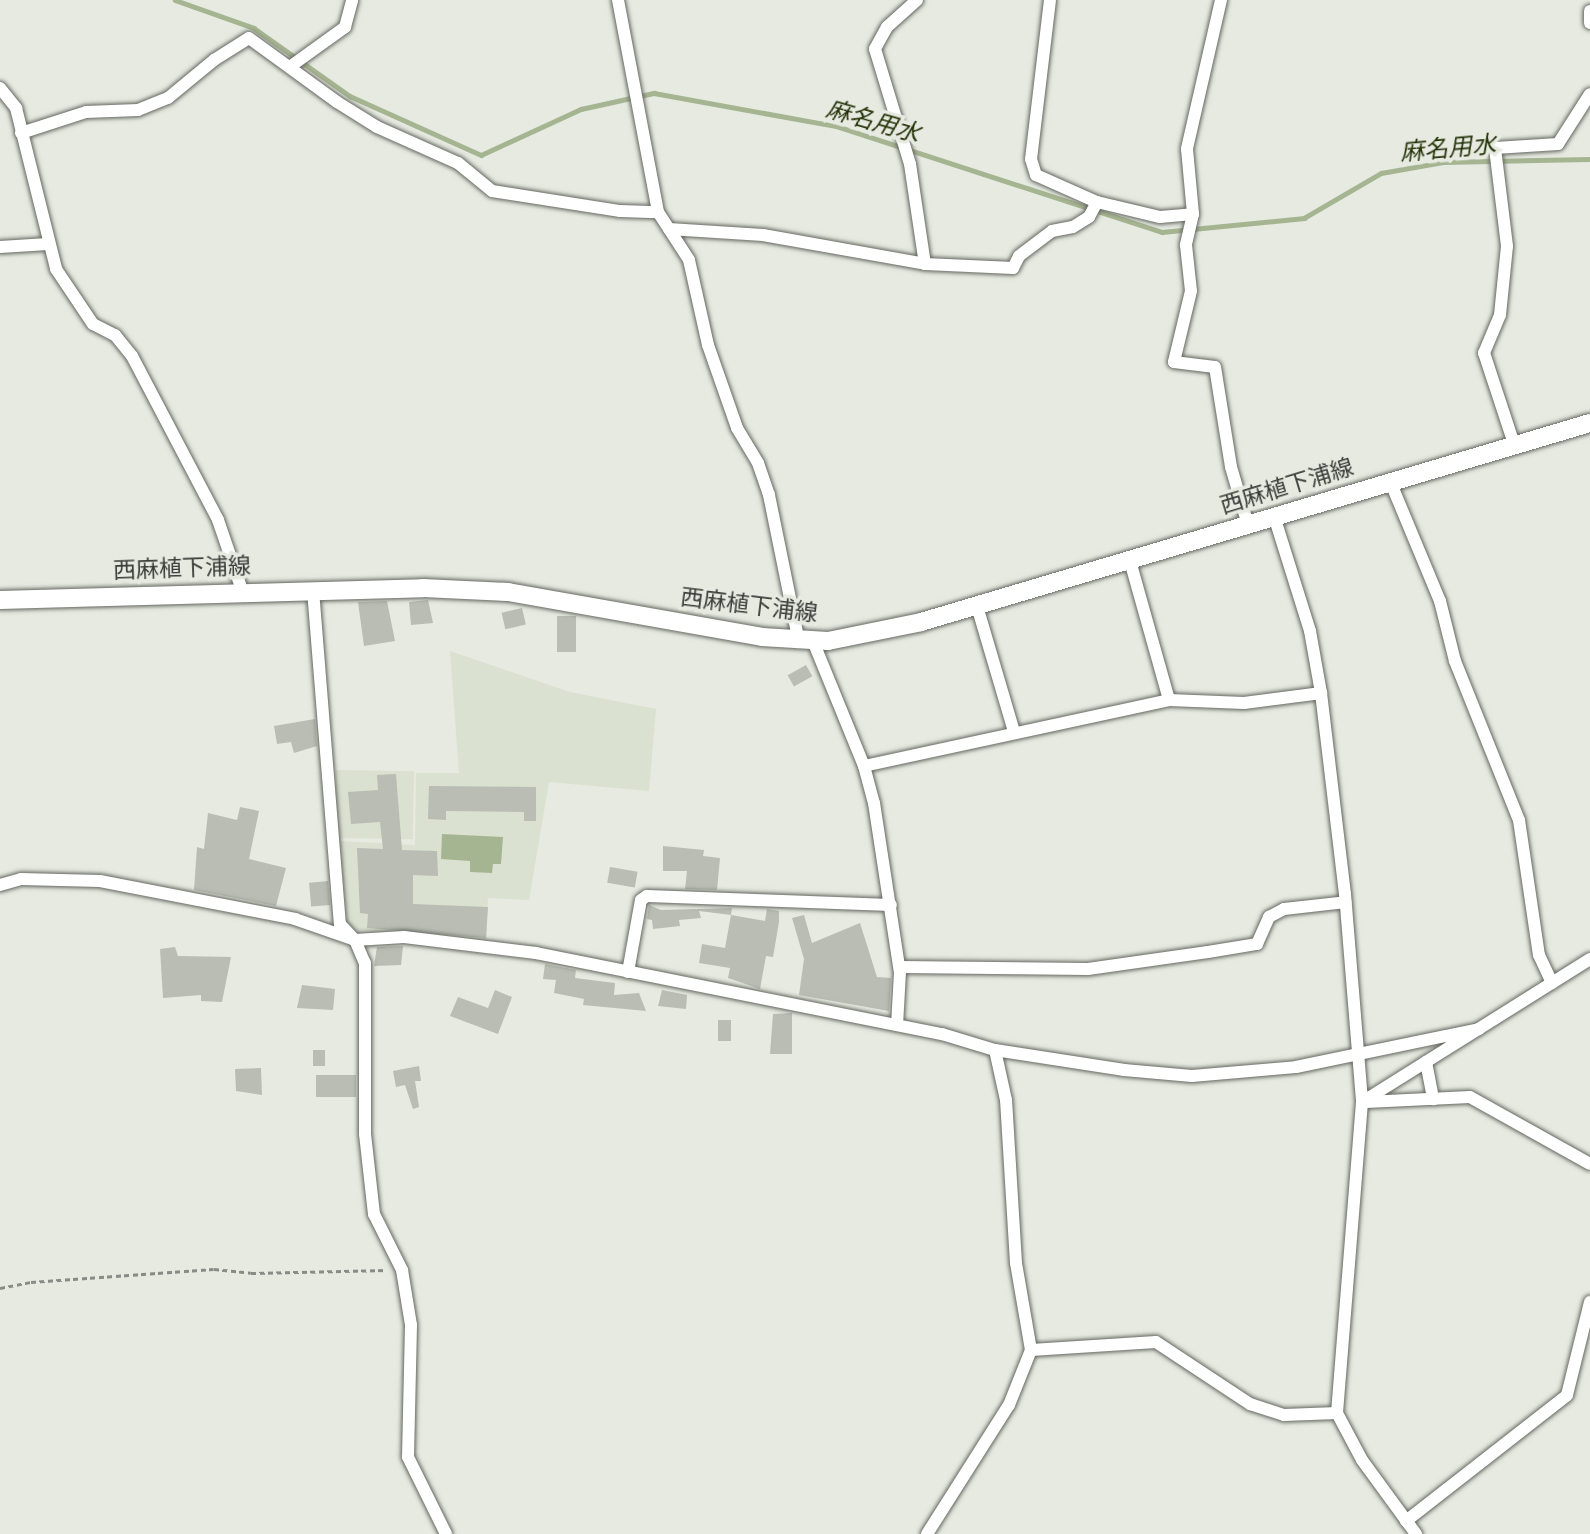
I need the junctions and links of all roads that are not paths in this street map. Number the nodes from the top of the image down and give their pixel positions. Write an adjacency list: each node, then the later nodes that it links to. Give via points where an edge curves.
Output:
1 (352, 0): 8 (street, via 345,27)
2 (618, 0): 13 (street)
3 (917, 0): 18 (street, via 887,27 875,49 910,164)
4 (1049, 0): 12 (street, via 1031,159 1036,175 1050,185)
5 (1221, 0): 14 (street, via 1187,149)
6 (1590, 10): 7 (street)
7 (1590, 23)
8 (292, 66): 11 (street, via 249,38 214,60 169,99 138,110 86,112); 13 (street, via 357,115 458,163 492,191 620,211)
9 (0, 88): 11 (street, via 16,108)
10 (1590, 94): 20 (street, via 1558,144 1495,148 1507,246 1500,315 1484,352)
11 (21, 133): 16 (street)
12 (1097, 202): 14 (street, via 1160,217); 18 (street, via 1089,217 1073,227 1052,231 1019,256 1013,268)
13 (658, 212): 15 (street)
14 (1193, 214): 23 (street, via 1186,245 1191,290 1174,362 1215,367 1231,467)
15 (669, 229): 18 (street, via 763,235); 29 (street, via 689,260 708,345 737,428 758,463 769,495)
16 (48, 244): 17 (street); 25 (street, via 56,269 93,324 115,335 132,356 218,520)
17 (0, 247)
18 (925, 264)
19 (1590, 423): 20 (main road, 西麻植下浦線)
20 (1514, 444): 21 (main road, 西麻植下浦線)
21 (1390, 481): 22 (main road, 西麻植下浦線); 41 (street, via 1440,601 1455,661 1519,820 1539,955)
22 (1274, 516): 23 (main road, 西麻植下浦線); 30 (street, via 1310,631)
23 (1248, 525): 24 (main road, 西麻植下浦線)
24 (1130, 561): 28 (main road, 西麻植下浦線); 31 (street)
25 (242, 590): 26 (main road, 西麻植下浦線); 27 (main road, 西麻植下浦線)
26 (313, 590): 29 (main road, 西麻植下浦線, via 508,592); 37 (street, via 340,924)
27 (0, 600)
28 (977, 606): 29 (main road, 西麻植下浦線, via 870,635); 32 (street)
29 (806, 642): 33 (street)
30 (1321, 693): 31 (street, via 1244,704); 35 (street)
31 (1169, 700): 32 (street)
32 (1014, 732): 33 (street)
33 (864, 766): 36 (street)
34 (0, 885): 37 (street, via 21,879 100,881 295,919)
35 (1346, 902): 39 (street, via 1284,909 1269,917 1257,944 1208,952 1088,969); 45 (street)
36 (891, 905): 39 (street); 40 (street, via 647,896 641,900)
37 (355, 940): 40 (street, via 375,936 469,944); 54 (street, via 365,963 365,1133 374,1214 402,1270 411,1325 408,1457)
38 (1590, 959): 41 (street)
39 (900, 967): 42 (street)
40 (628, 972): 42 (street)
41 (1552, 983): 43 (street)
42 (897, 1025): 44 (street)
43 (1479, 1029): 45 (street); 46 (street)
44 (995, 1050): 45 (street, via 1192,1076); 51 (street, via 1006,1100 1016,1263)
45 (1359, 1057): 48 (street)
46 (1426, 1062): 47 (street); 48 (street)
47 (1433, 1099): 48 (street); 49 (street, via 1470,1097)
48 (1362, 1102): 52 (street)
49 (1590, 1164)
50 (1590, 1302): 53 (street, via 1567,1395)
51 (1031, 1350): 52 (street, via 1156,1342 1250,1404 1284,1415); 55 (street, via 1009,1405)
52 (1338, 1413): 53 (street, via 1362,1460)
53 (1409, 1530)
54 (446, 1534)
55 (928, 1534)

